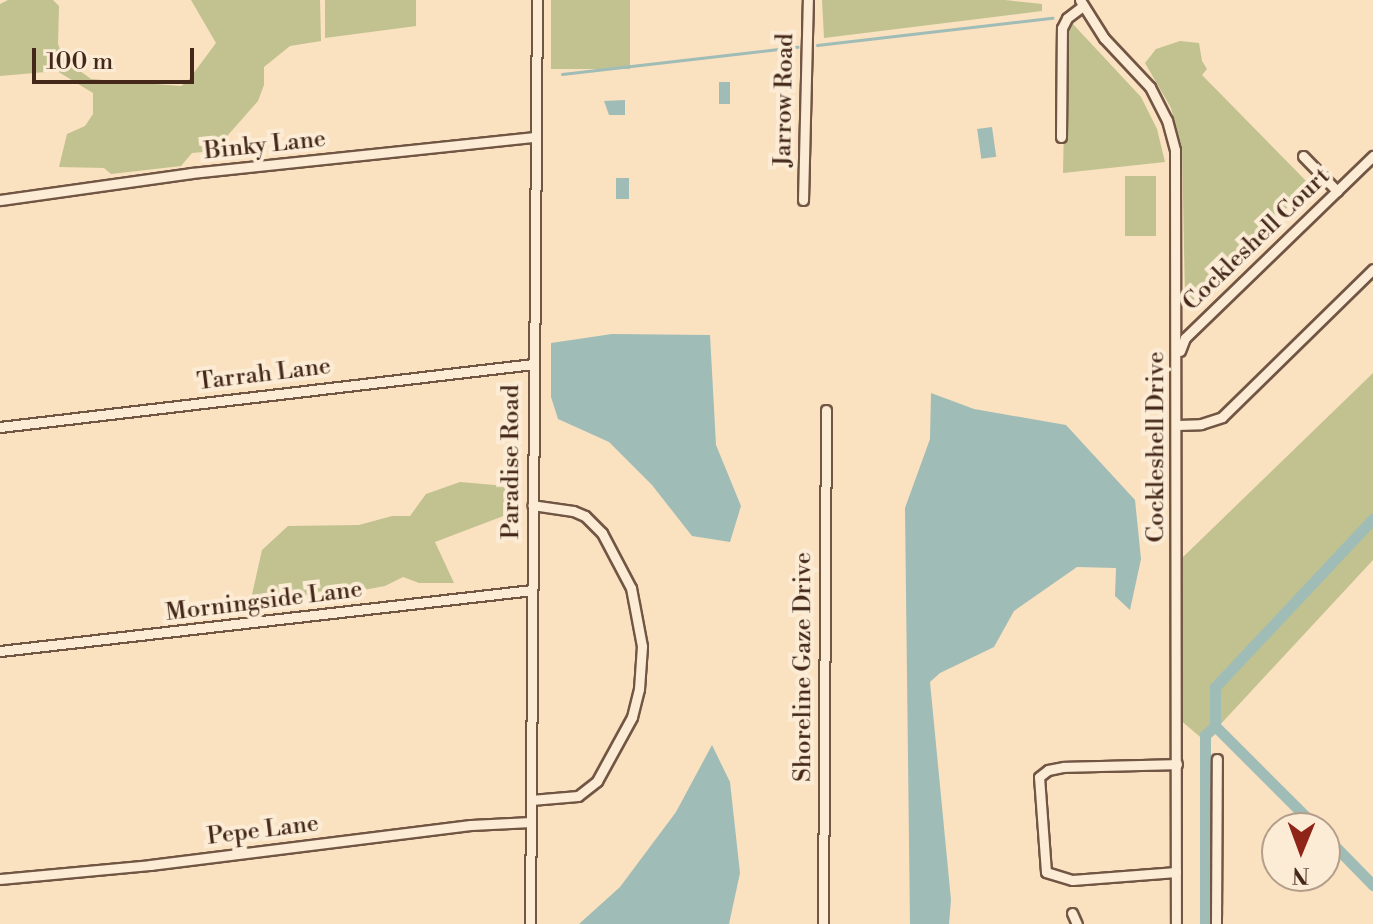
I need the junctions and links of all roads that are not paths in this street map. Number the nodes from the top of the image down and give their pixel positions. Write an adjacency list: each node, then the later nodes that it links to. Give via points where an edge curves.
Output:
1 (537, 0): 4 (street, Paradise Road)
2 (808, 0): 10 (street, Jarrow Road)
3 (1082, 3): 5 (street, via 1062,28); 12 (street, Cockleshell Drive, via 1104,38 1150,87 1173,141)
4 (535, 137): 9 (street, Binky Lane, via 191,173); 13 (street, Paradise Road)
5 (1061, 137)
6 (1303, 156): 8 (street)
7 (1373, 156): 8 (street, Cockleshell Court)
8 (1337, 191): 12 (street, Cockleshell Court, via 1185,338)
9 (0, 200)
10 (803, 200)
11 (1373, 269): 15 (street, via 1222,417)
12 (1178, 358): 15 (street, Cockleshell Drive)
13 (533, 364): 16 (street, Tarrah Lane); 17 (street, Paradise Road)
14 (826, 410): 28 (street, Shoreline Gaze Drive)
15 (1177, 425): 21 (street, Cockleshell Drive)
16 (0, 427)
17 (532, 505): 18 (street, Paradise Road); 22 (street, via 573,511 602,533 631,588 642,646 632,717 597,781 578,796)
18 (532, 590): 19 (street, Morningside Lane); 22 (street, Paradise Road)
19 (0, 651)
20 (1217, 759): 31 (street)
21 (1177, 764): 24 (street, Cockleshell Drive); 24 (street, via 1064,767 1039,777 1046,872 1072,880)
22 (531, 800): 23 (street, Paradise Road)
23 (531, 822): 25 (street, Pepe Lane); 27 (street, Paradise Road)
24 (1176, 872): 30 (street, Cockleshell Drive)
25 (0, 879)
26 (1072, 913): 29 (street)
27 (530, 924)
28 (823, 924)
29 (1077, 924)
30 (1176, 924)
31 (1216, 924)

